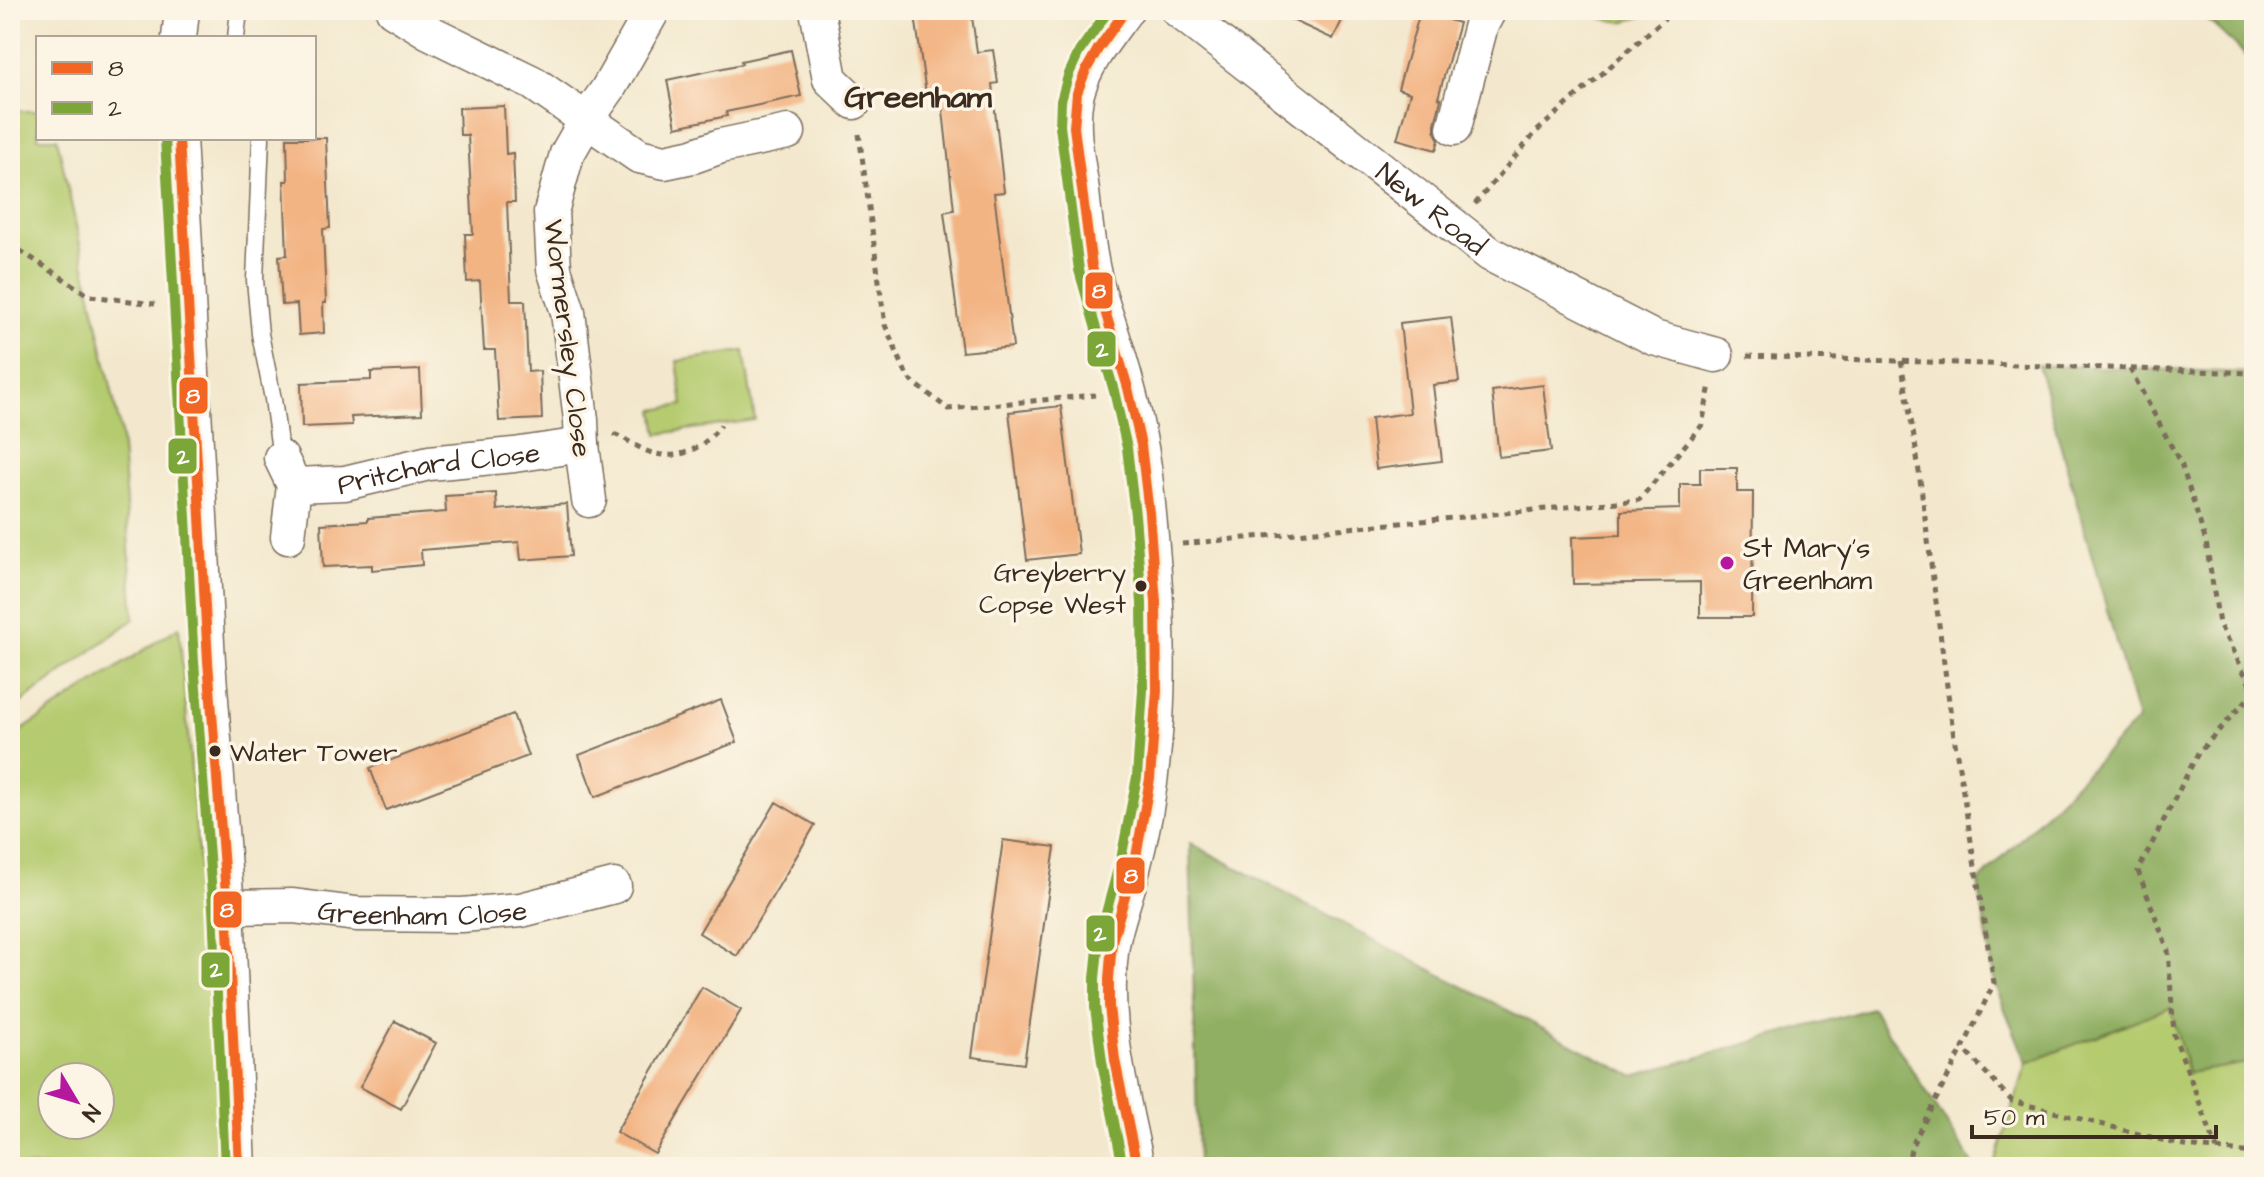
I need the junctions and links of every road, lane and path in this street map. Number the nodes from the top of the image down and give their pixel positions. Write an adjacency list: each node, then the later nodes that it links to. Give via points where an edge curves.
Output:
1 (182, 10): 10 (street)
2 (239, 10): 11 (lane)
3 (393, 10): 13 (street, via 533,83)
4 (653, 10): 13 (street, Wormersley Close)
5 (817, 10): 12 (street, via 830,79)
6 (1126, 10): 38 (street, via 1093,57 1077,94 1074,119 1095,279 1142,446 1151,545 1156,722 1142,827 1111,948 1108,983)
7 (1178, 10): 18 (street, New Road)
8 (1489, 10): 14 (street)
9 (1674, 10): 18 (path, via 1536,132)
10 (179, 36)
11 (236, 36)
12 (854, 102): 25 (path, via 885,325 908,378 948,409)
13 (587, 119): 15 (street, via 639,156 665,162); 27 (street, Wormersley Close, via 567,154 551,212 554,269 568,312)
14 (1454, 128)
15 (788, 132)
16 (179, 140): 20 (street)
17 (261, 140): 28 (lane, via 255,280 260,334)
18 (1458, 229): 21 (street, New Road, via 1490,254 1654,338)
19 (10, 244): 20 (path, via 90,296)
20 (188, 308): 33 (street)
21 (1716, 355): 22 (path); 31 (path, via 1702,425 1639,500)
22 (1901, 361): 23 (path); 34 (path, via 1994,983)
23 (2129, 368): 24 (path); 35 (path, via 2182,466 2206,542 2219,624 2254,692 2198,753 2138,871 2168,950 2174,1035)
24 (2254, 373)
25 (1095, 395)
26 (721, 425): 27 (path, via 700,447 684,454 663,455 625,438)
27 (582, 432): 28 (street, Pritchard Close, via 514,455 429,463 345,483); 29 (street, Wormersley Close)
28 (288, 471): 30 (street)
29 (589, 500)
30 (288, 537)
31 (1172, 545)
32 (614, 886): 33 (street, Greenham Close, via 521,910 462,915)
33 (227, 907): 37 (street)
34 (1963, 1048): 35 (path, via 2012,1101 2185,1146); 39 (path, via 1912,1145)
35 (2217, 1149): 36 (path)
36 (2254, 1153)
37 (239, 1167)
38 (1137, 1167)
39 (1907, 1167)

